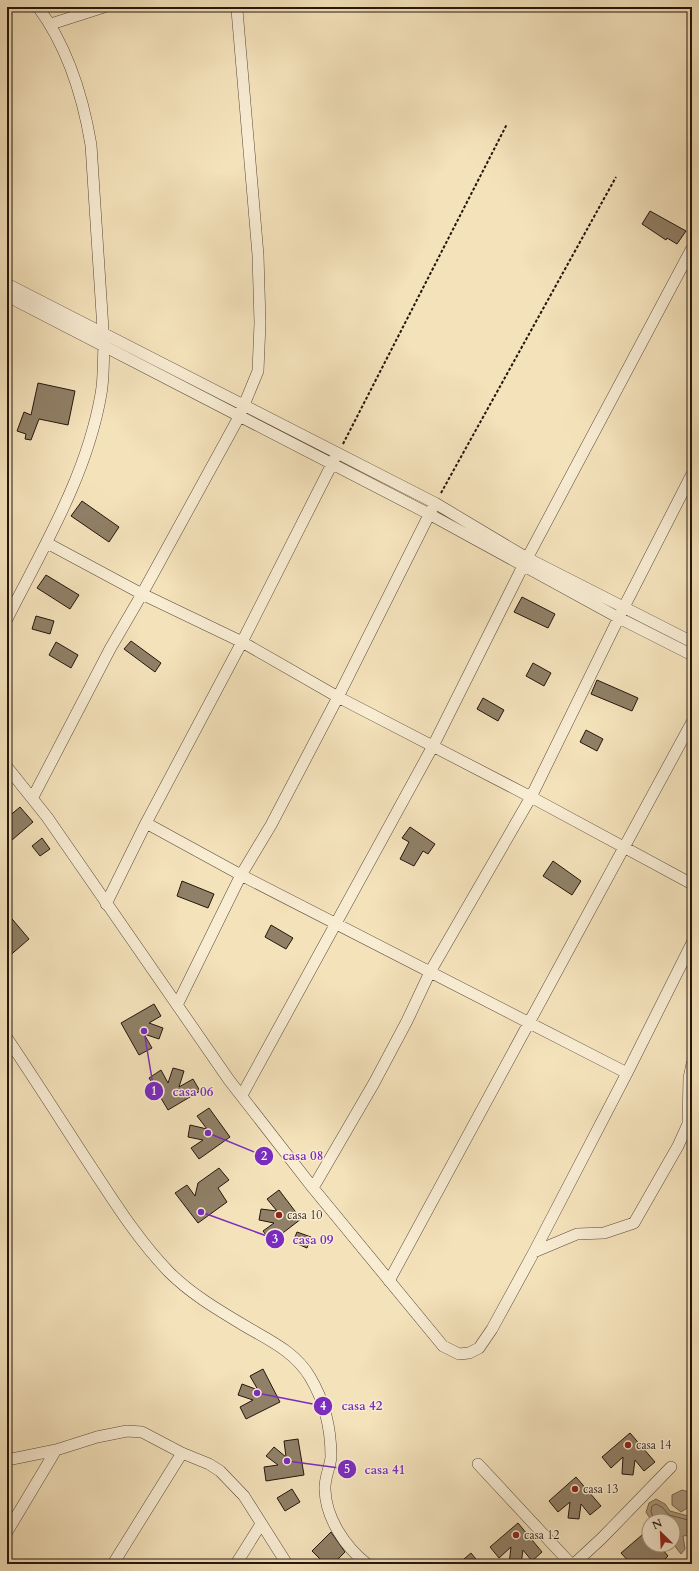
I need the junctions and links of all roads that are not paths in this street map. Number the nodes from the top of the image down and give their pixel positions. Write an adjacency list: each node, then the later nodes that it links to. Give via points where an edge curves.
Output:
1 (38, 7): 4 (street)
2 (104, 7): 4 (street)
3 (235, 7): 10 (street, via 260,285 258,371)
4 (51, 24): 8 (street, via 78,87 91,145)
5 (692, 248): 18 (street)
6 (7, 284): 8 (street)
7 (7, 296): 9 (street)
8 (102, 333): 9 (street); 10 (street)
9 (104, 345): 11 (street); 17 (street, via 101,392 89,443 75,485)
10 (243, 405): 11 (street); 12 (street)
11 (239, 417): 13 (street); 19 (street)
12 (338, 454): 13 (street); 15 (street)
13 (332, 464): 16 (street); 23 (street)
14 (692, 474): 20 (street)
15 (435, 503): 16 (street); 18 (street)
16 (429, 514): 18 (street); 26 (street)
17 (47, 543): 19 (street); 22 (street)
18 (525, 562): 20 (street); 21 (street); 28 (street)
19 (142, 594): 23 (street); 30 (street)
20 (624, 607): 21 (street); 24 (street)
21 (619, 618): 25 (street); 31 (street)
22 (7, 619)
23 (242, 642): 26 (street); 32 (street)
24 (692, 642)
25 (692, 655)
26 (338, 697): 28 (street); 34 (street)
27 (692, 722): 33 (street)
28 (433, 746): 31 (street); 37 (street)
29 (7, 767): 30 (street)
30 (32, 797): 36 (street, via 72,851)
31 (531, 797): 33 (street); 39 (street)
32 (146, 823): 34 (street); 36 (street)
33 (624, 846): 35 (street); 41 (street)
34 (241, 875): 37 (street); 40 (street)
35 (692, 884)
36 (106, 904): 40 (street)
37 (337, 923): 39 (street); 45 (street)
38 (692, 943): 44 (street)
39 (430, 972): 41 (street); 46 (street, via 374,1083)
40 (178, 1003): 45 (street)
41 (528, 1022): 44 (street); 48 (street)
42 (7, 1038): 60 (street, via 127,1222 160,1262 206,1302 288,1351 310,1377 326,1414 331,1459 324,1489 326,1503 344,1540)
43 (692, 1064): 47 (street, via 689,1078 688,1124 634,1223 604,1233 577,1234)
44 (627, 1073): 47 (street)
45 (242, 1095): 46 (street)
46 (313, 1188): 48 (street)
47 (534, 1252): 48 (street, via 492,1329 479,1348 469,1353 459,1354 443,1346)
48 (389, 1281)
49 (56, 1450): 50 (street, via 128,1430 155,1437); 51 (street); 55 (street)
50 (182, 1453): 54 (street, via 220,1471 244,1496); 57 (street)
51 (7, 1460)
52 (478, 1464): 56 (street)
53 (671, 1467): 56 (street)
54 (261, 1524): 58 (street); 59 (street)
55 (7, 1532)
56 (577, 1563)
57 (113, 1564)
58 (236, 1564)
59 (287, 1564)
60 (367, 1564)

